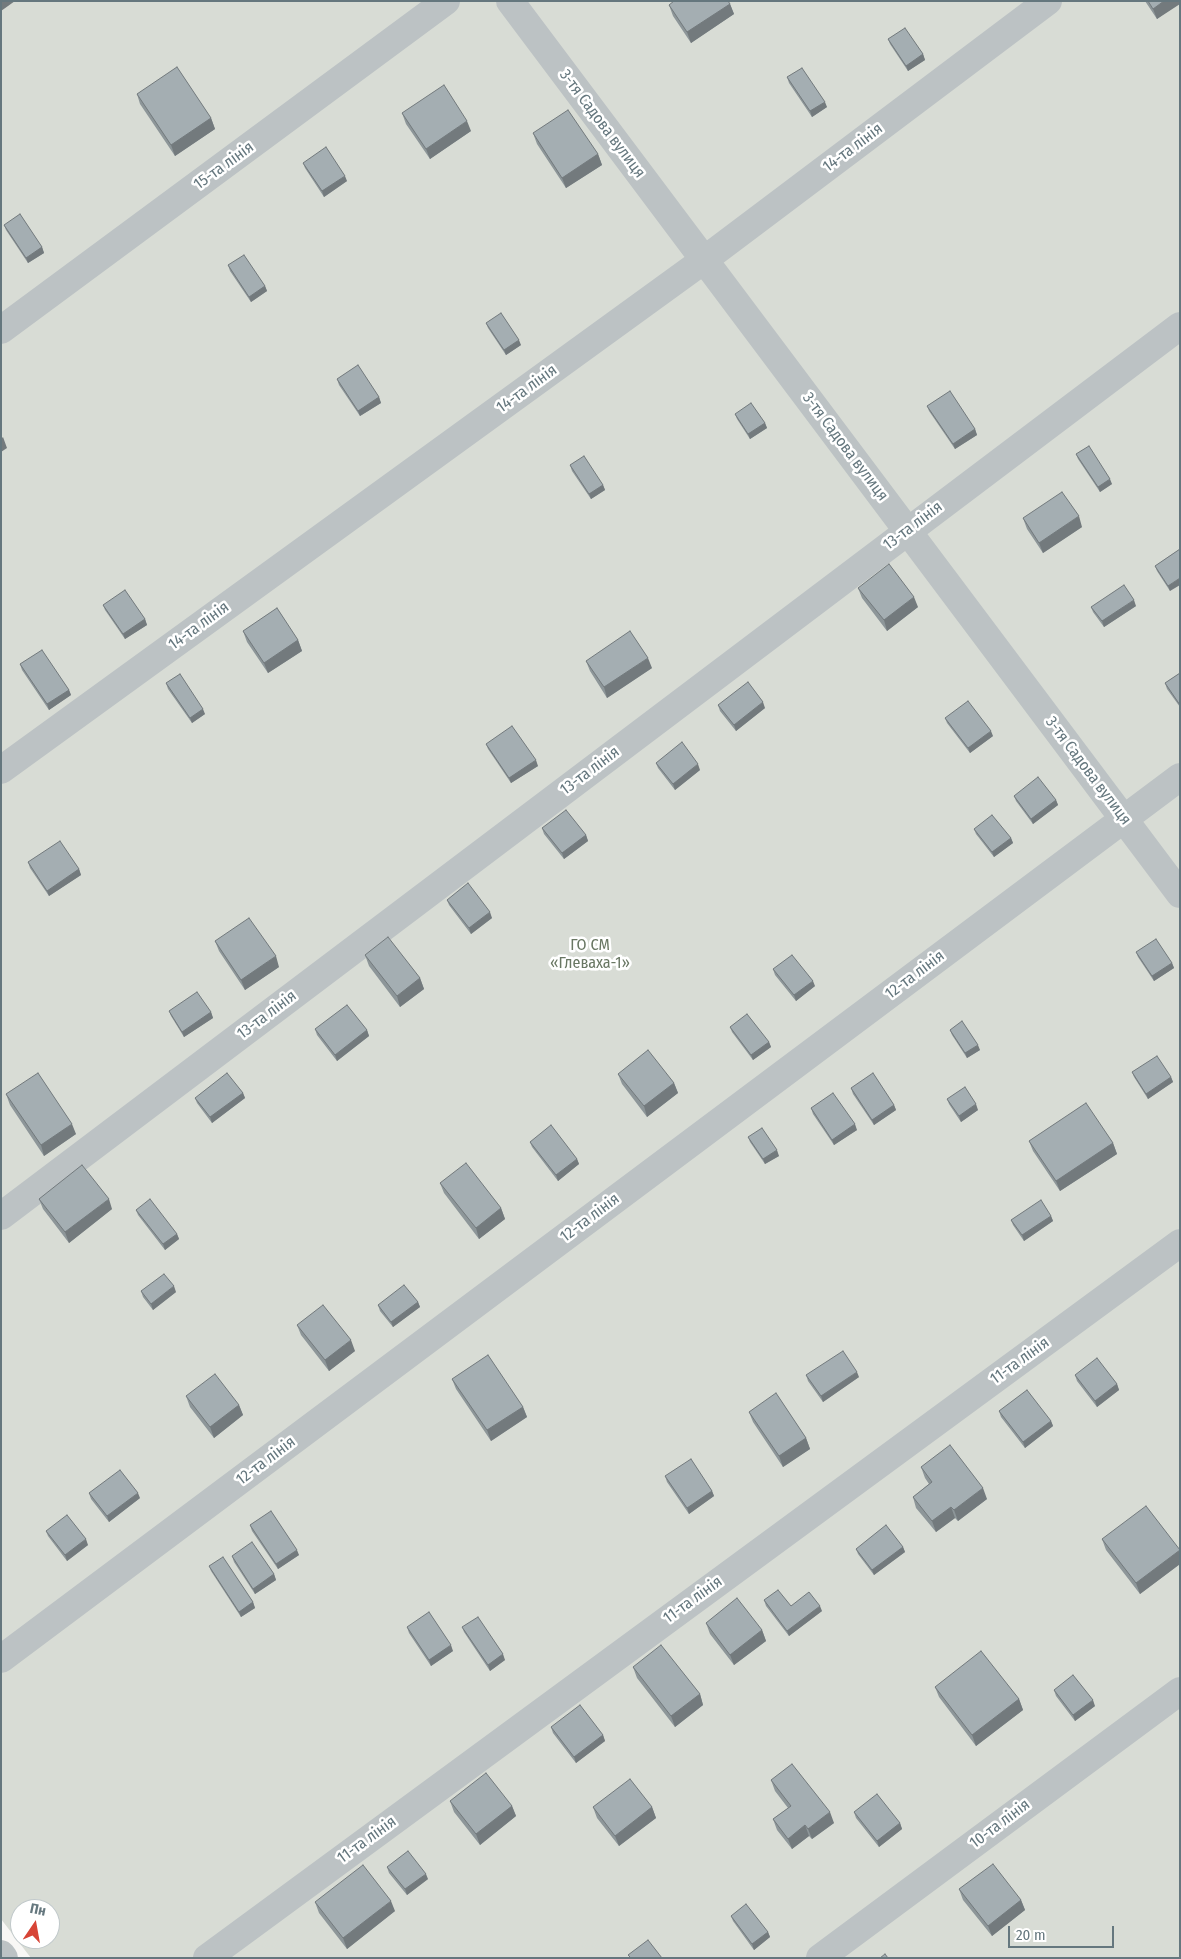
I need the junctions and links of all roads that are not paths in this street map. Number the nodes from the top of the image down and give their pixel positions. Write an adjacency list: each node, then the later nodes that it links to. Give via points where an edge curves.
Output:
1 (446, 1): 6 (street, 15-та лінія)
2 (510, 1): 4 (street, 3-тя Садова вулиця)
3 (1048, 1): 4 (street, 14-та лінія)
4 (704, 260): 7 (street, 3-тя Садова вулиця); 8 (street, 14-та лінія)
5 (1180, 326): 7 (street, 13-та лінія)
6 (1, 330)
7 (908, 531): 10 (street, 3-тя Садова вулиця); 12 (street, 13-та лінія)
8 (1, 770)
9 (1180, 777): 10 (street, 12-та лінія)
10 (1123, 819): 11 (street, 3-тя Садова вулиця); 14 (street, 12-та лінія)
11 (1180, 894)
12 (1, 1216)
13 (1180, 1243): 18 (street, 11-та лінія)
14 (1, 1659)
15 (1180, 1691): 19 (street, 10-та лінія)
16 (1, 1954): 17 (street)
17 (4, 1958)
18 (207, 1958)
19 (820, 1958)

